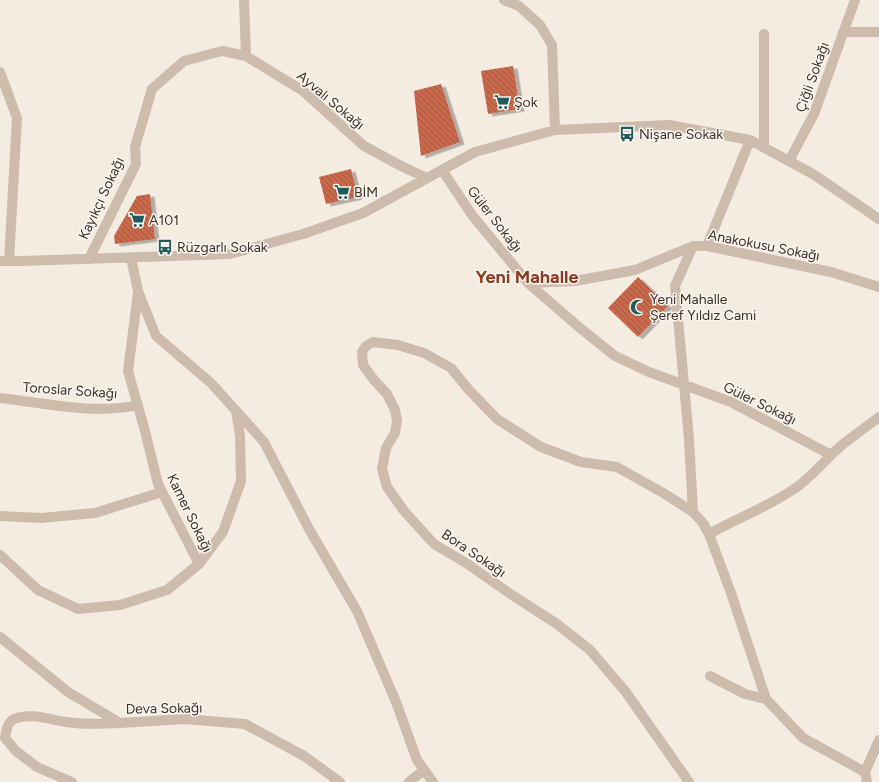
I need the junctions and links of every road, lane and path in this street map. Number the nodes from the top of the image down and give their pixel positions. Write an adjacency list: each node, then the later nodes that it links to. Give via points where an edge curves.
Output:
1 (244, 0): 7 (street)
2 (504, 0): 9 (street, via 519,6 540,25 552,45)
3 (855, 0): 4 (street, Çiğli Sokağı)
4 (843, 32): 5 (street); 12 (street, Çiğli Sokağı, via 814,114)
5 (879, 32)
6 (764, 34): 11 (street)
7 (246, 56): 14 (street, Ayvalı Sokağı, via 303,92 364,146); 19 (street, Kayıkçı Sokağı, via 222,51 184,61 152,89 135,147 136,164)
8 (0, 72): 20 (street, via 17,118)
9 (555, 130): 10 (street, via 669,125); 13 (street, via 475,152)
10 (750, 140): 11 (street); 17 (street)
11 (764, 148): 12 (street)
12 (790, 161): 15 (street)
13 (442, 170): 14 (street); 21 (street, Güler Sokağı, via 472,215)
14 (427, 178): 18 (street, via 362,213 303,234 230,254)
15 (879, 219)
16 (693, 246): 17 (street, Anakokusu Sokağı); 21 (street, Anakokusu Sokağı, via 635,270 575,281); 24 (street, via 675,286)
17 (707, 246): 22 (street, Anakokusu Sokağı, via 831,272)
18 (131, 258): 19 (street); 23 (street)
19 (89, 259): 20 (street)
20 (5, 261)
21 (528, 283): 24 (street, Güler Sokağı, via 615,356)
22 (879, 287)
23 (138, 291): 26 (street, Kamer Sokağı, via 128,371); 27 (street, via 156,336 211,383)
24 (683, 384): 29 (street, Güler Sokağı, via 730,402); 31 (street)
25 (0, 398): 26 (street, Toroslar Sokağı, via 90,409)
26 (138, 405): 30 (street, Kamer Sokağı)
27 (236, 410): 35 (street, Kamer Sokağı, via 240,436 241,481 223,532); 41 (street, via 264,442 357,611 396,702 417,760)
28 (879, 417): 29 (street)
29 (831, 455): 33 (street, via 794,489)
30 (162, 492): 32 (street, via 95,513 41,518); 35 (street, Kamer Sokağı)
31 (693, 512): 33 (street, Bora Sokağı); 47 (street, Bora Sokağı, via 616,468 582,462 541,447 497,419 451,368 424,353 398,345 373,342 362,352 363,365 387,394 396,410 395,433 386,448 382,470 387,487 404,511 434,544 557,624 590,650 625,691)
32 (0, 516)
33 (709, 534): 38 (street)
34 (0, 555): 35 (street, via 38,590 78,609 120,605 167,590)
35 (198, 564)
36 (0, 637): 39 (street, Deva Sokağı, via 68,692)
37 (710, 676): 38 (street, via 745,694)
38 (766, 700): 42 (street, via 803,738)
39 (120, 723): 43 (street, via 67,722 38,717 12,720 6,728 5,738 16,751 37,767); 44 (street, Deva Sokağı, via 184,719 245,724 304,756)
40 (879, 740): 42 (street)
41 (424, 770): 45 (street); 46 (street)
42 (866, 777)
43 (72, 782)
44 (340, 782)
45 (409, 782)
46 (433, 782)
47 (689, 782)

